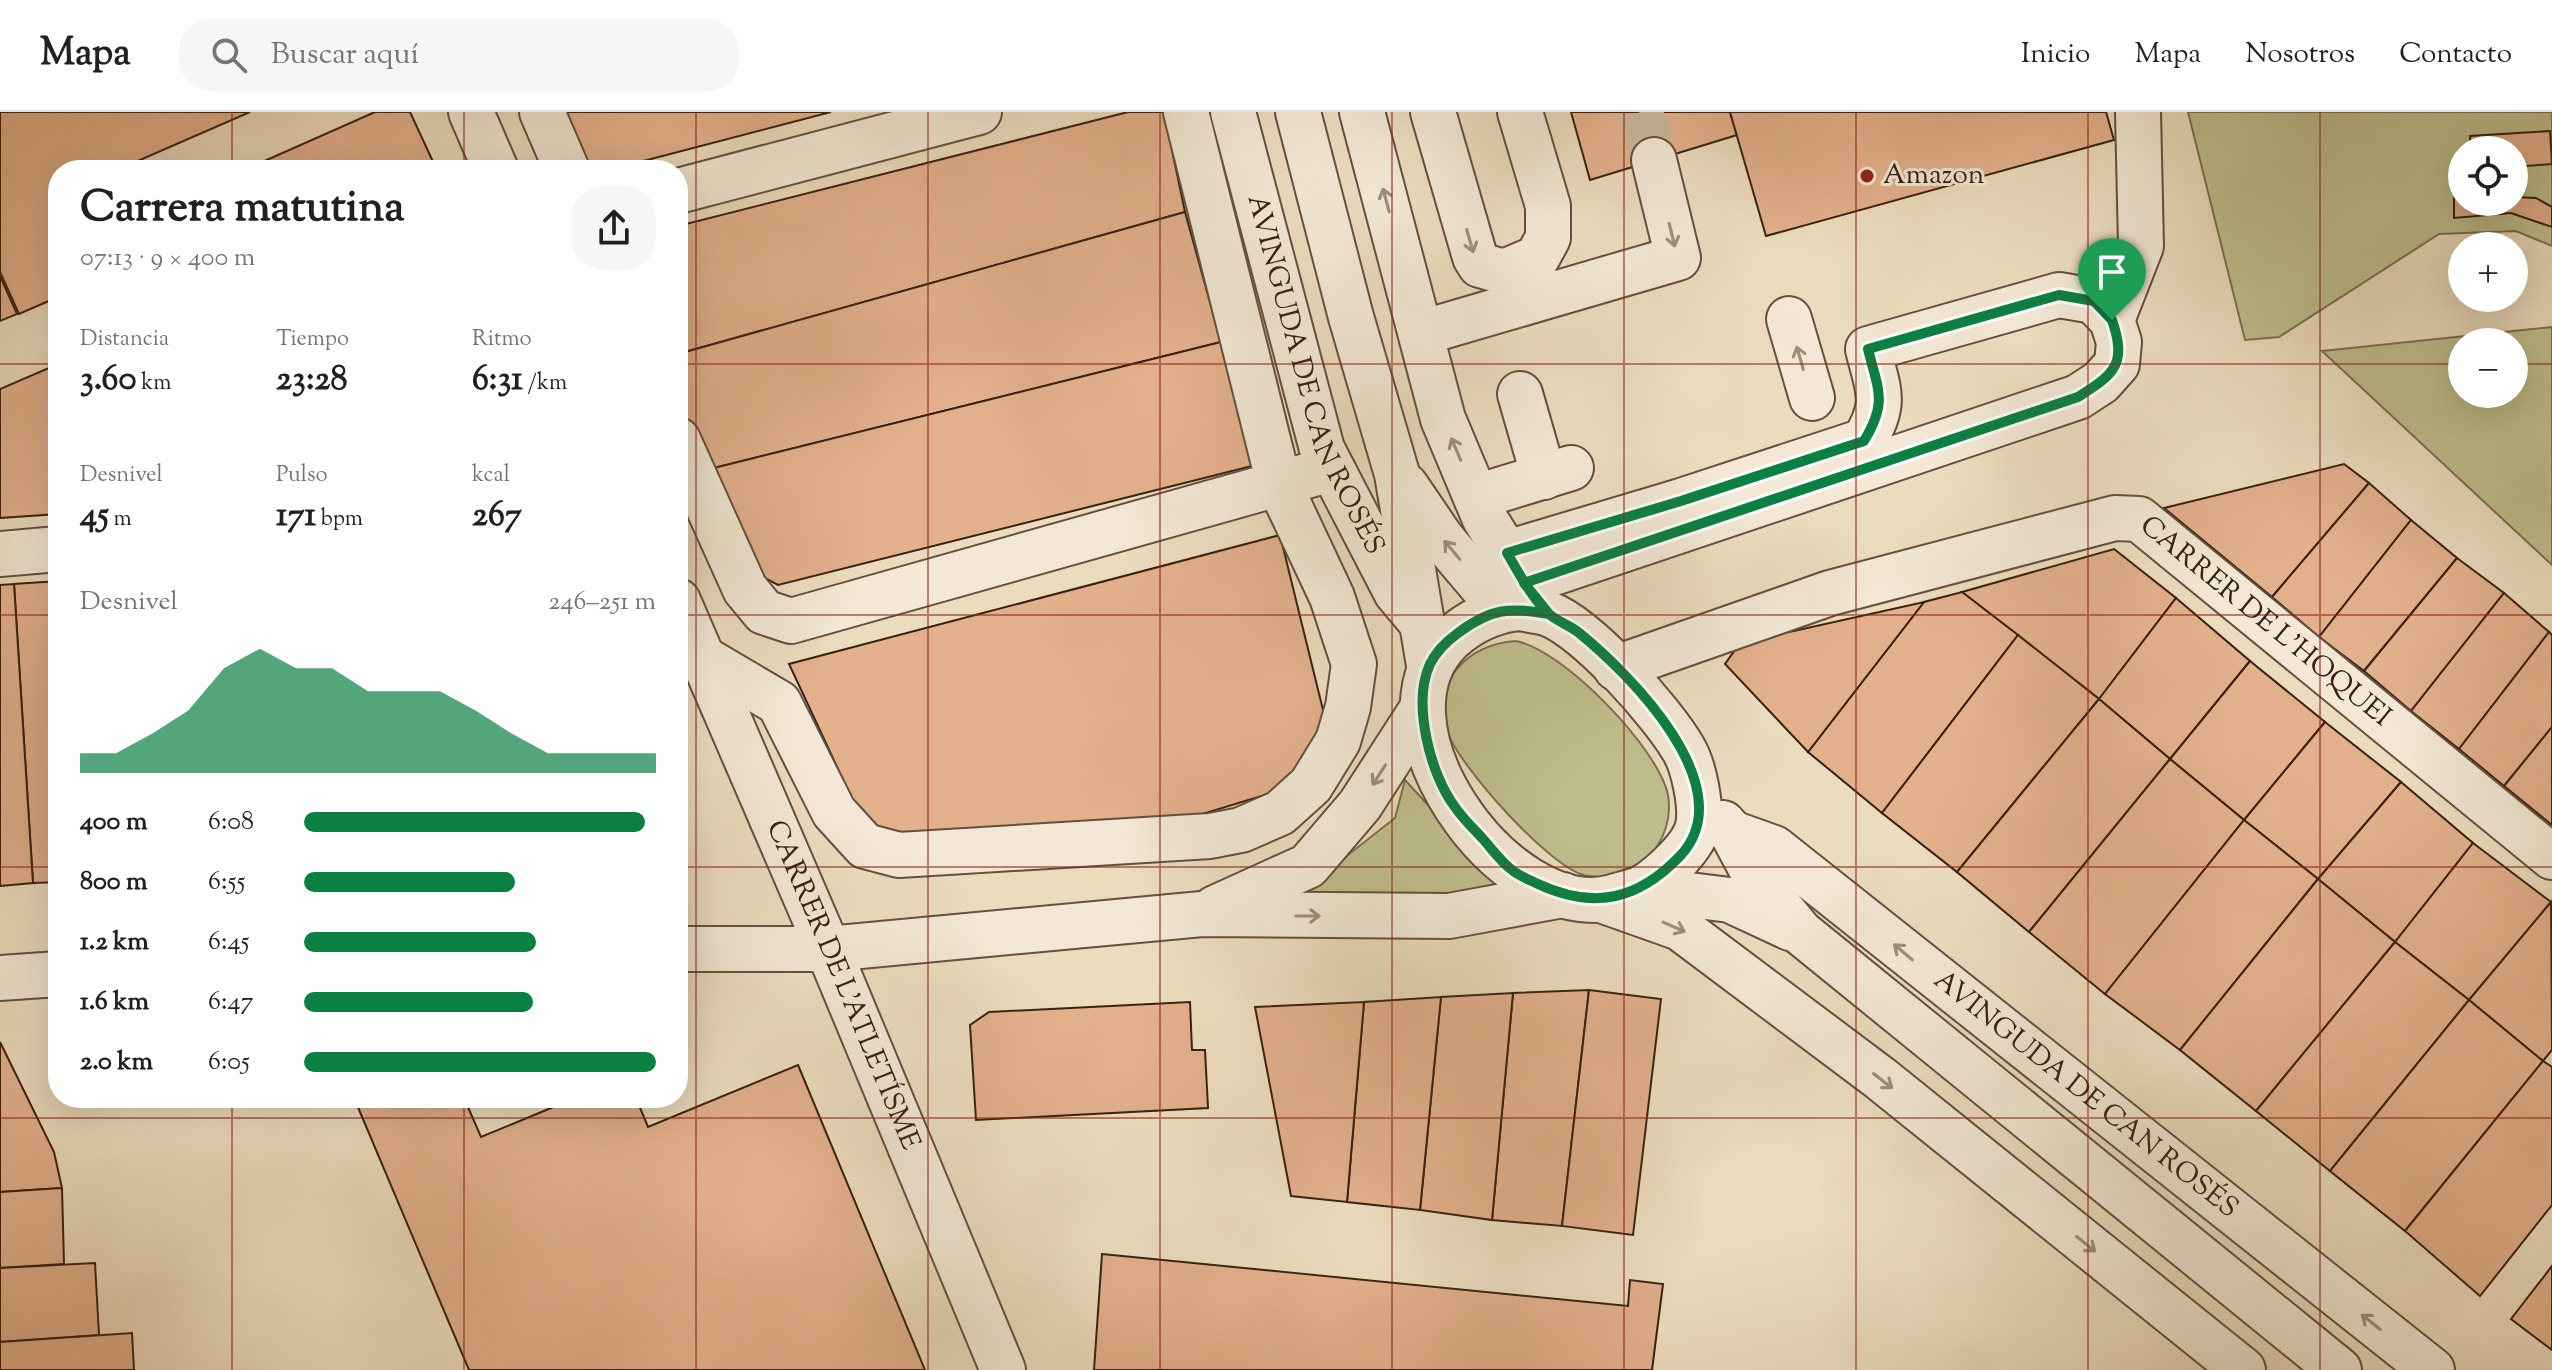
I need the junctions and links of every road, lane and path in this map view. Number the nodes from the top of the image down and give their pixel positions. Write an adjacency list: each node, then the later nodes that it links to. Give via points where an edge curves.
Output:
1 (471, 112): 11 (street)
2 (542, 112): 12 (street)
3 (979, 112): 14 (street)
4 (1186, 112): 23 (street)
5 (1233, 112): 21 (street, AVINGUDA DE CAN ROSÉS)
6 (1298, 112): 22 (street, AVINGUDA DE CAN ROSÉS)
7 (1362, 112): 17 (street, one-way to 7)
8 (1433, 112): 9 (street, one-way to 9, via 1475,257 1480,265 1504,272 1537,258 1548,238 1548,206)
9 (1520, 112)
10 (2138, 112): 16 (street, via 2141,246)
11 (492, 160)
12 (563, 160)
13 (1654, 160): 17 (street, one-way to 17, via 1678,258)
14 (688, 188)
15 (1789, 319): 19 (street, one-way to 15)
16 (2112, 320): 27 (street, via 2119,342 2117,364 2078,397); 27 (street, via 2094,301 2059,295 1868,349 1881,399 1864,441 1681,501)
17 (1421, 333): 24 (street, one-way to 17, via 1443,419)
18 (1520, 394): 24 (street, via 1558,472)
19 (1812, 398)
20 (688, 462): 23 (street, via 745,589 764,612 791,621)
21 (1331, 469): 23 (street); 29 (street, AVINGUDA DE CAN ROSÉS)
22 (1397, 474): 27 (street, AVINGUDA DE CAN ROSÉS, one-way to 22, via 1442,539); 29 (street, AVINGUDA DE CAN ROSÉS)
23 (1279, 484): 30 (street, via 1332,597 1354,664 1338,741 1311,785 1280,813 1241,830 899,855 865,846 834,812 779,703)
24 (1476, 497): 27 (street)
25 (48, 550): 26 (street)
26 (0, 554)
27 (1520, 590): 29 (street, via 1444,644); 31 (street, via 1577,631)
28 (688, 625): 30 (street, CARRER DE L'ATLETÍSME)
29 (1426, 644): 32 (street)
30 (701, 657): 40 (street, CARRER DE L'ATLETÍSME)
31 (1616, 668): 33 (street, via 1638,688 1685,752); 35 (street, CARRER DE L'HOQUEI, via 1830,593 2115,518 2139,519)
32 (1422, 709): 36 (street, via 1429,755 1453,806 1513,872); 37 (street, one-way to 37, via 1360,805 1308,866)
33 (1698, 795): 34 (street, AVINGUDA DE CAN ROSÉS); 36 (street, via 1698,828 1682,854)
34 (1732, 833): 38 (street, AVINGUDA DE CAN ROSÉS, via 1756,878); 46 (street, AVINGUDA DE CAN ROSÉS, one-way to 34, via 1774,848)
35 (2552, 857)
36 (1601, 895): 37 (street, one-way to 36, via 1449,916); 38 (street, AVINGUDA DE CAN ROSÉS, via 1730,900); 44 (street, one-way to 44, via 1680,928 1880,1078)
37 (1202, 914): 40 (street)
38 (1800, 932): 45 (street, AVINGUDA DE CAN ROSÉS)
39 (688, 949): 40 (street)
40 (828, 949): 43 (street, CARRER DE L'ATLETÍSME)
41 (48, 975): 42 (street)
42 (0, 978)
43 (1003, 1370)
44 (2243, 1370)
45 (2339, 1370)
46 (2432, 1370)

